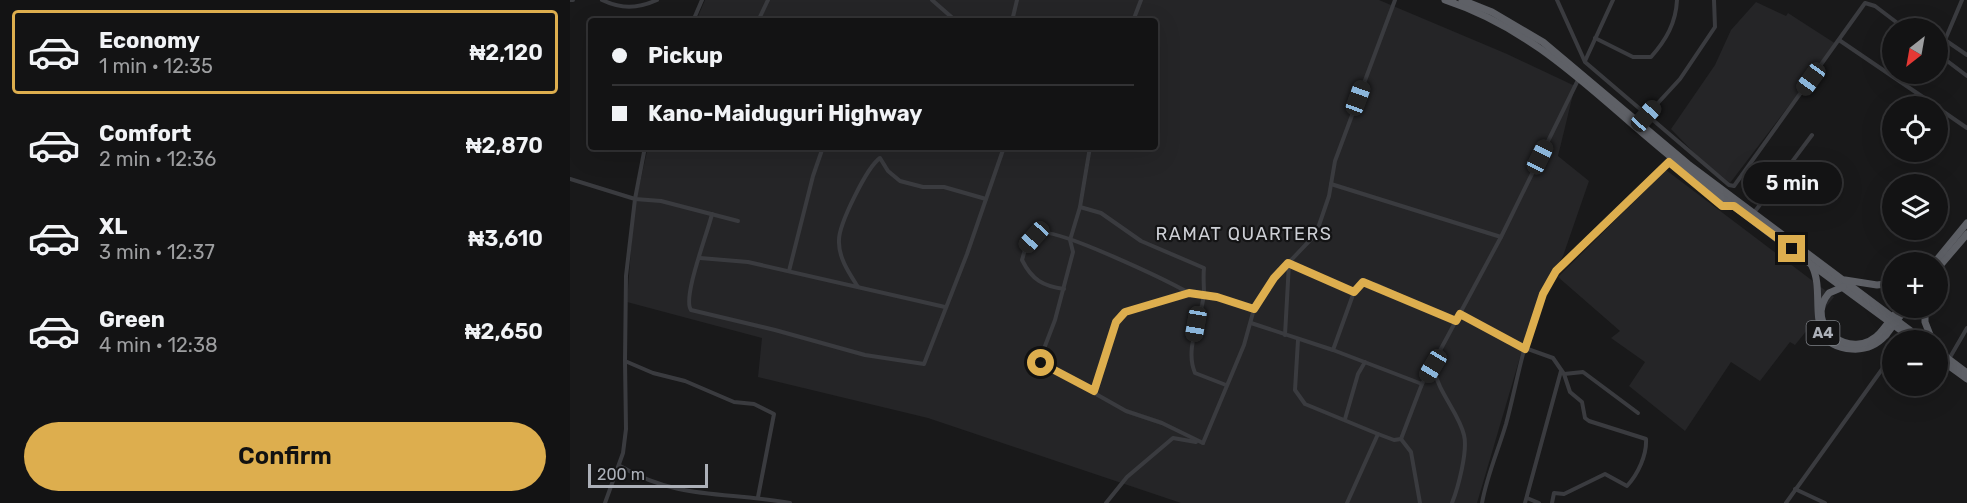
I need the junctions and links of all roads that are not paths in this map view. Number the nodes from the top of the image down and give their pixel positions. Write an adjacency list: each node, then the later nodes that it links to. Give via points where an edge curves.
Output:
1 (602, 0): 2 (street, via 628,8)
2 (657, 0)
3 (702, 0): 16 (street)
4 (768, 0): 17 (street)
5 (932, 0): 18 (street)
6 (1017, 0): 19 (street)
7 (1141, 0): 20 (street)
8 (1395, 0): 41 (street, via 1335,161)
9 (1445, 0): 28 (highway, via 1507,26 1546,50)
10 (1462, 0): 47 (highway, via 1518,26 1549,46)
11 (1557, 0): 25 (street)
12 (1613, 0): 22 (street)
13 (1677, 0): 22 (street, via 1666,39 1651,57 1634,57)
14 (1714, 0): 31 (street, via 1715,27 1680,79)
15 (1962, 0): 24 (street, via 1945,40)
16 (694, 18)
17 (759, 18)
18 (953, 18)
19 (1013, 18)
20 (1134, 18)
21 (1891, 18): 23 (street, via 1865,3)
22 (1595, 38): 25 (street)
23 (1839, 40): 29 (street); 39 (street)
24 (1967, 55)
25 (1585, 62): 31 (street)
26 (1948, 62): 27 (street)
27 (1967, 76)
28 (1579, 78): 38 (highway); 51 (street)
29 (1921, 96)
30 (1948, 114): 32 (street)
31 (1646, 116): 39 (street, via 1730,185 1734,186)
32 (1966, 125)
33 (1812, 135): 42 (street)
34 (644, 150): 44 (street)
35 (822, 150): 58 (street)
36 (1003, 150): 43 (street)
37 (1090, 150): 45 (street)
38 (1670, 160): 47 (highway); 81 (street, via 1556,271 1543,294)
39 (1742, 175): 42 (street)
40 (570, 179): 44 (street)
41 (1331, 184): 51 (street); 56 (street, via 1316,234)
42 (1766, 195): 47 (street)
43 (986, 198): 61 (street, via 900,181 880,158 855,194 839,240 846,269); 67 (street)
44 (635, 199): 46 (street, via 661,201); 84 (street, via 626,276)
45 (1080, 207): 52 (street); 66 (street, via 1101,213 1162,252 1202,266)
46 (712, 214): 48 (street); 55 (street)
47 (1752, 216): 57 (highway); 59 (highway)
48 (738, 221)
49 (1967, 223): 53 (highway)
50 (1967, 234): 54 (highway)
51 (1501, 237): 69 (street)
52 (1070, 240): 63 (street, via 1073,252); 63 (street, via 1044,231 1022,253 1033,278 1046,286); 65 (street, via 1141,267)
53 (1947, 252)
54 (1948, 254)
55 (700, 258): 58 (street, via 725,258); 67 (street, via 688,300 691,310 866,355 924,364)
56 (1288, 263): 64 (street); 68 (street); 77 (street)
57 (1811, 264): 62 (highway); 78 (highway, A4, via 1818,283 1818,319 1825,336 1842,348 1858,350 1872,346)
58 (789, 271): 61 (street)
59 (1841, 279): 60 (highway); 76 (highway)
60 (1882, 284)
61 (858, 286): 67 (street)
62 (1843, 287): 75 (highway); 79 (highway, A4, via 1828,292 1822,304 1822,318 1828,331 1838,340 1854,345)
63 (1064, 289): 94 (street, via 1040,359 1049,369)
64 (1354, 292): 71 (street, via 1363,282 1377,285); 82 (street)
65 (1189, 293): 66 (street); 94 (street, via 1125,312 1118,318)
66 (1204, 294): 68 (street); 93 (street, via 1191,364 1195,373)
67 (945, 307)
68 (1254, 309): 72 (street)
69 (1460, 314): 71 (street); 81 (street)
70 (1895, 318): 74 (highway, A4, bridge)
71 (1456, 321): 86 (street)
72 (1251, 322): 77 (street); 93 (street)
73 (1967, 328): 83 (street)
74 (1886, 330)
75 (1896, 330)
76 (1910, 330)
77 (1285, 335): 80 (street)
78 (1882, 335)
79 (1882, 335)
80 (1298, 340): 82 (street); 96 (street, via 1295,390 1305,404)
81 (1525, 349): 89 (street, via 1553,358); 112 (street)
82 (1333, 350): 85 (street)
83 (1949, 359): 90 (highway)
84 (625, 362): 100 (street, via 626,429); 103 (street, via 774,414)
85 (1365, 362): 92 (street); 96 (street)
86 (1433, 366): 92 (street); 111 (street, via 1464,435 1459,485)
87 (1948, 366): 91 (highway)
88 (1882, 369): 101 (street)
89 (1562, 372): 95 (street, via 1583,372); 104 (street); 115 (street, via 1570,392 1582,402 1589,421 1646,439 1646,445 1638,472 1627,486 1605,474 1564,494 1554,493)
90 (1967, 373)
91 (1967, 380)
92 (1422, 384): 98 (street)
93 (1226, 385): 99 (street)
94 (1094, 391): 99 (street, via 1126,411)
95 (1638, 413)
96 (1345, 419): 97 (street)
97 (1378, 434): 98 (street); 109 (street)
98 (1401, 439): 110 (street, via 1411,452)
99 (1203, 443): 108 (street, via 1173,438 1127,477)
100 (620, 466): 102 (street, via 643,480 669,488); 105 (street)
101 (1795, 489): 116 (street); 117 (street)
102 (725, 497): 103 (street); 106 (street)
103 (758, 497): 107 (street)
104 (1527, 498): 113 (street); 114 (street)
105 (605, 503)
106 (731, 503)
107 (790, 503)
108 (1106, 503)
109 (1347, 503)
110 (1420, 503)
111 (1452, 503)
112 (1482, 503)
113 (1525, 503)
114 (1539, 503)
115 (1552, 503)
116 (1786, 503)
117 (1824, 503)

